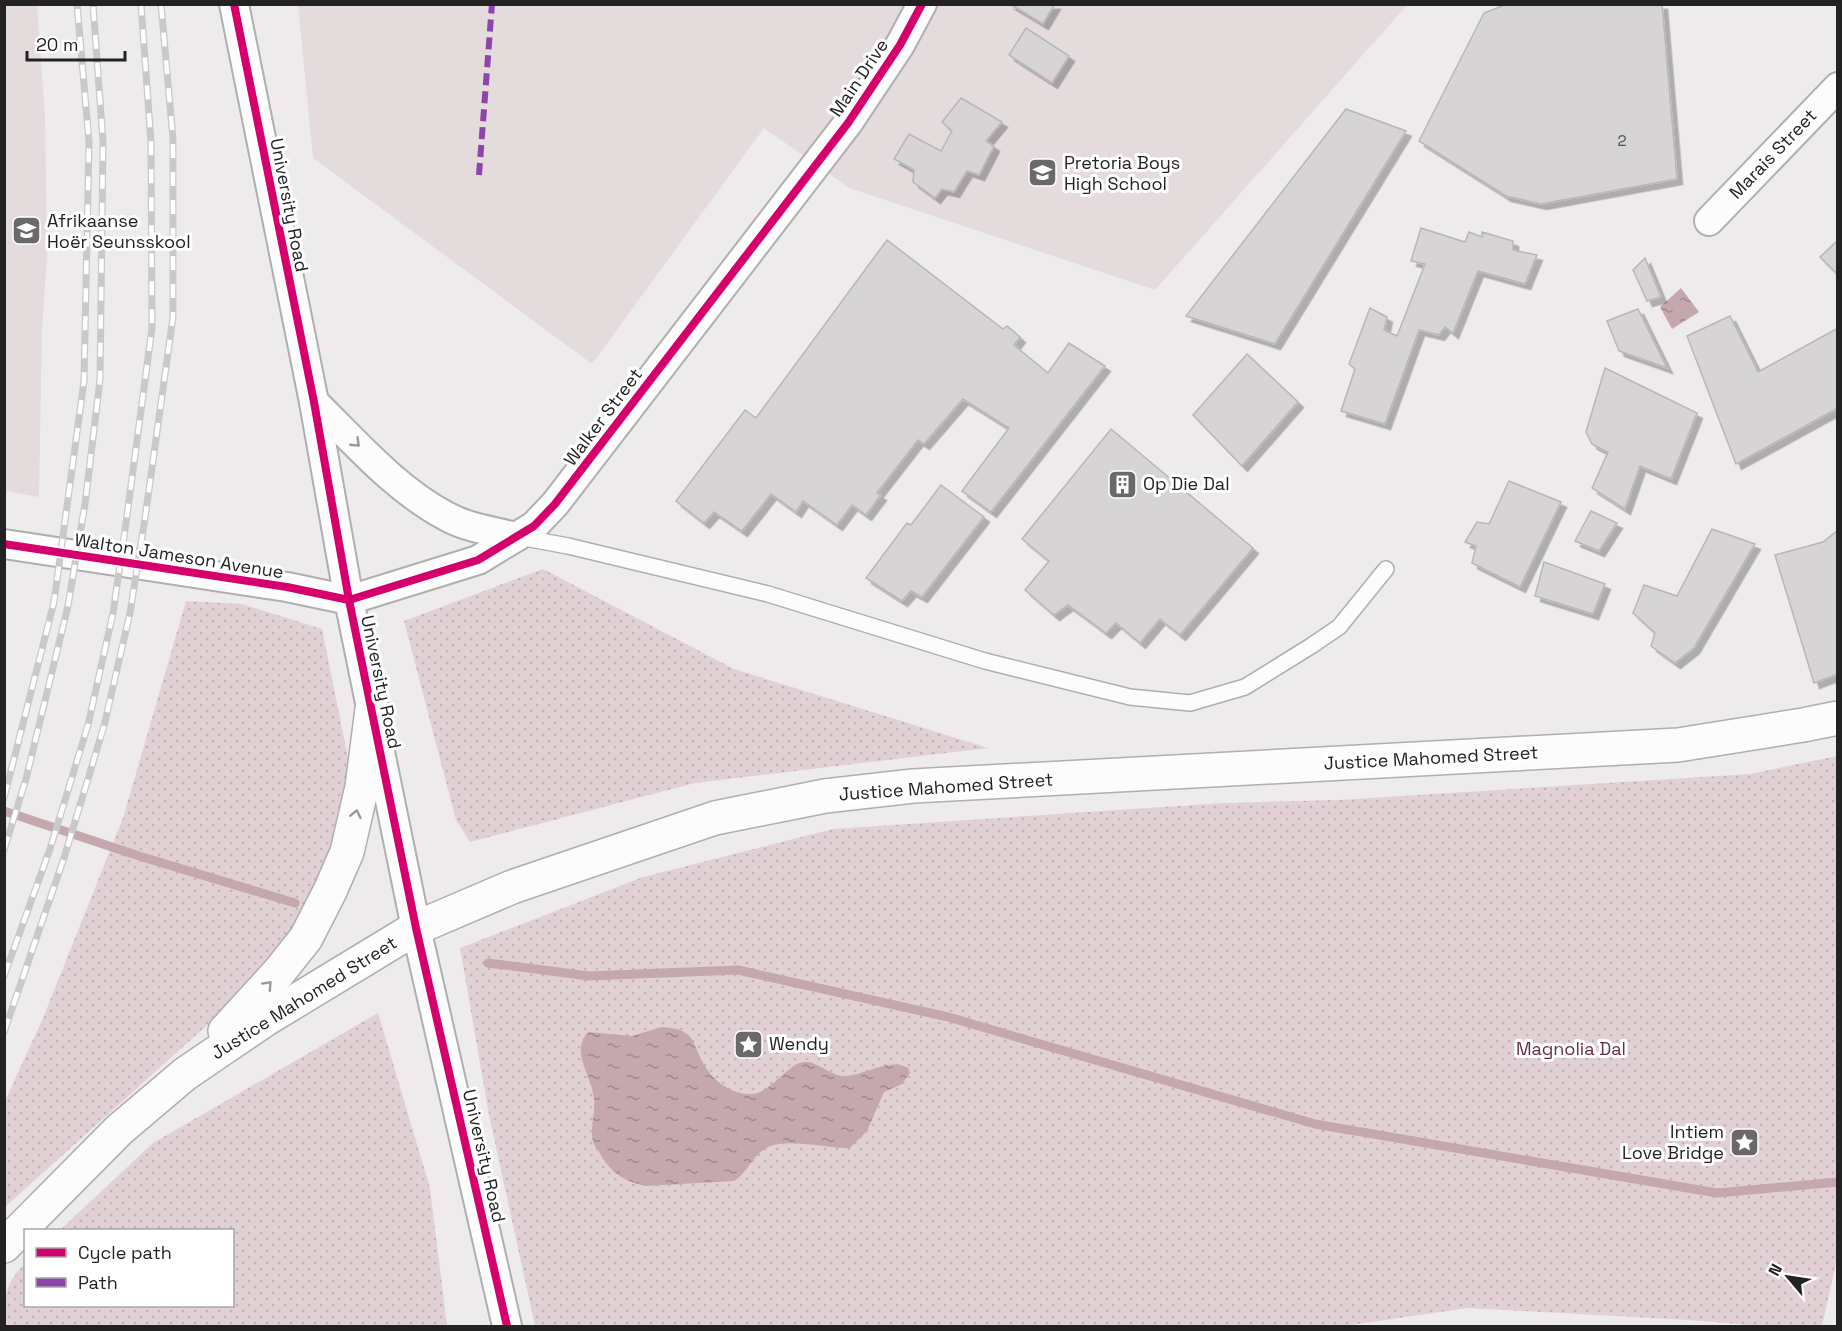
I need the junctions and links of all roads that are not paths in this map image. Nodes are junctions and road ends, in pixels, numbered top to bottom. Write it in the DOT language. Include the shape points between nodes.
graph roads {
  1 [pos="234,4"];
  2 [pos="922,4"];
  3 [pos="1838,87"];
  4 [pos="816,166"];
  5 [pos="1709,221"];
  6 [pos="314,402"];
  7 [pos="516,537"];
  8 [pos="4,544"];
  9 [pos="1386,569"];
  10 [pos="349,600"];
  11 [pos="372,709"];
  12 [pos="1838,718"];
  13 [pos="416,928"];
  14 [pos="185,1074"];
  15 [pos="4,1246"];
  16 [pos="507,1326"];
  1 -- 6 [label="street, University Road"];
  2 -- 4 [label="street, Main Drive" via="900,45"];
  3 -- 5 [label="street, Marais Street"];
  4 -- 7 [label="street, Walker Street" via="555,504 534,526"];
  6 -- 7 [label="street, one-way" via="382,468 438,511 469,526"];
  6 -- 10 [label="street, University Road"];
  7 -- 9 [label="lane" via="768,594 985,661 1130,697 1190,703 1245,687 1339,627"];
  7 -- 10 [label="street, Walker Street" via="478,560"];
  8 -- 10 [label="street, Walton Jameson Avenue"];
  10 -- 11 [label="street, University Road"];
  11 -- 13 [label="street, University Road"];
  14 -- 11 [label="main road, one-way" via="306,938 347,852 362,787"];
  12 -- 13 [label="main road, Justice Mahomed Street" via="1678,745 925,785 825,796 715,818 512,887"];
  13 -- 14 [label="main road, Justice Mahomed Street" via="266,1018"];
  13 -- 16 [label="street, University Road"];
  14 -- 15 [label="main road, Justice Mahomed Street" via="119,1130"];
}
